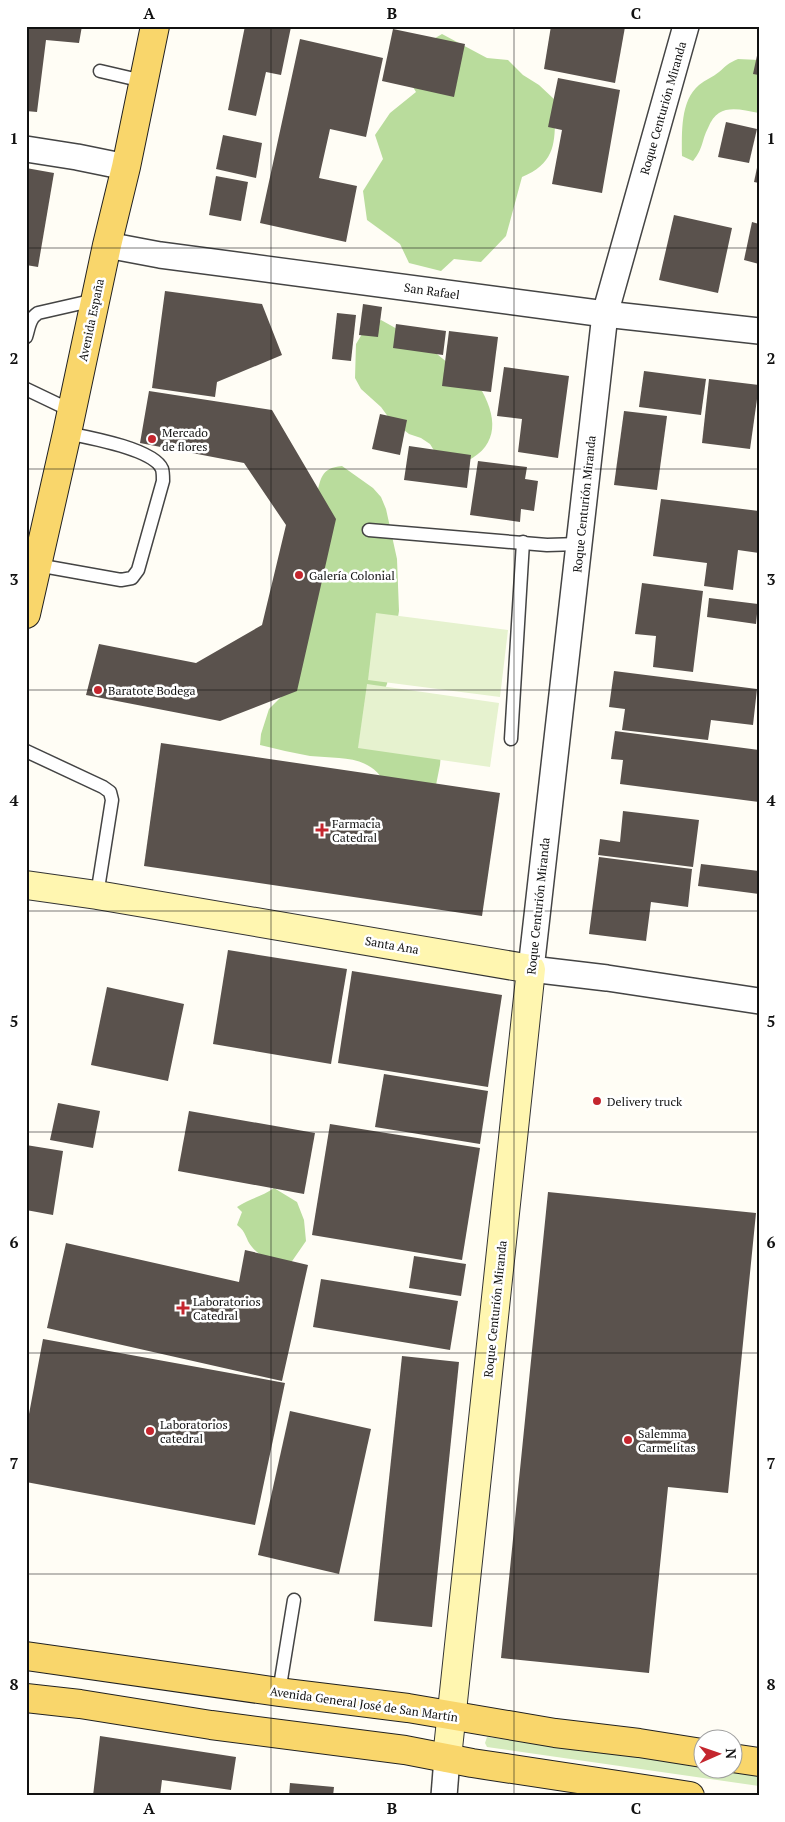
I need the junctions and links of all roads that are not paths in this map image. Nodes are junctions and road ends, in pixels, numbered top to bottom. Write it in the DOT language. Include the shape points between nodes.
graph roads {
  1 [pos="155,26"];
  2 [pos="686,26"];
  3 [pos="100,70"];
  4 [pos="143,82"];
  5 [pos="26,149"];
  6 [pos="126,167"];
  7 [pos="107,244"];
  8 [pos="95,300"];
  9 [pos="605,314"];
  10 [pos="759,331"];
  11 [pos="26,337"];
  12 [pos="26,389"];
  13 [pos="69,422"];
  14 [pos="369,530"];
  15 [pos="523,542"];
  16 [pos="579,544"];
  17 [pos="37,564"];
  18 [pos="26,614"];
  19 [pos="511,739"];
  20 [pos="26,751"];
  21 [pos="26,885"];
  22 [pos="97,895"];
  23 [pos="531,969"];
  24 [pos="759,1000"];
  25 [pos="294,1600"];
  26 [pos="30,1656"];
  27 [pos="279,1692"];
  28 [pos="26,1698"];
  29 [pos="452,1716"];
  30 [pos="692,1751"];
  31 [pos="447,1758"];
  32 [pos="742,1759"];
  33 [pos="759,1762"];
  34 [pos="444,1796"];
  35 [pos="690,1796"];
  1 -- 4 [label="main road, Avenida España"];
  2 -- 9 [label="street, Roque Centurión Miranda"];
  3 -- 4 [label="lane"];
  4 -- 6 [label="main road, Avenida España"];
  5 -- 6 [label="street"];
  6 -- 7 [label="main road, Avenida España"];
  7 -- 8 [label="main road, Avenida España"];
  7 -- 9 [label="street, San Rafael" via="160,255"];
  8 -- 11 [label="lane" via="38,314 30,322"];
  8 -- 13 [label="main road, Avenida España"];
  9 -- 10 [label="street, San Rafael"];
  9 -- 16 [label="street, Roque Centurión Miranda"];
  12 -- 13 [label="lane"];
  13 -- 17 [label="main road, Avenida España"];
  13 -- 17 [label="lane" via="153,458 162,468 163,481 138,570 132,578 121,580"];
  14 -- 15 [label="lane"];
  15 -- 16 [label="lane"];
  15 -- 19 [label="lane"];
  16 -- 23 [label="street, Roque Centurión Miranda"];
  17 -- 18 [label="main road, Avenida España"];
  20 -- 22 [label="lane" via="110,792 112,800"];
  21 -- 22 [label="street, Santa Ana"];
  22 -- 23 [label="street, Santa Ana"];
  23 -- 24 [label="street, Santa Ana"];
  23 -- 29 [label="street, Roque Centurión Miranda"];
  25 -- 27 [label="lane"];
  26 -- 27 [label="main road, Avenida General José de San Martín"];
  27 -- 29 [label="main road, Avenida General José de San Martín"];
  28 -- 31 [label="main road" via="396,1748"];
  29 -- 30 [label="main road, Avenida General José de San Martín"];
  29 -- 31 [label="street, Roque Centurión Miranda"];
  31 -- 34 [label="street, Roque Centurión Miranda"];
  31 -- 35 [label="main road"];
  32 -- 33 [label="main road"];
}
